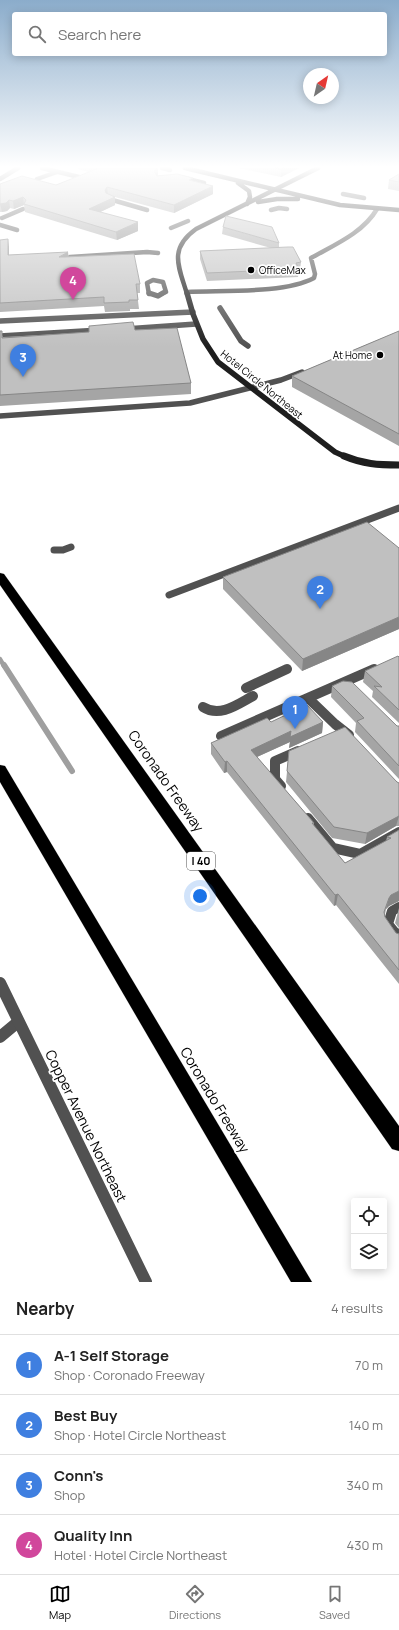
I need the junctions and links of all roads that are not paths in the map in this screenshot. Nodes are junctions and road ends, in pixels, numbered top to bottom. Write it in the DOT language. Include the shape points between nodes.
graph roads {
  1 [pos="10,228"];
  2 [pos="200,228"];
  3 [pos="360,228"];
  4 [pos="17,230"];
  5 [pos="145,253"];
  6 [pos="61,258"];
  7 [pos="187,292"];
  8 [pos="220,308"];
  9 [pos="193,312"];
  10 [pos="0,321"];
  11 [pos="196,324"];
  12 [pos="116,329"];
  13 [pos="108,330"];
  14 [pos="0,336"];
  15 [pos="248,346"];
  16 [pos="305,371"];
  17 [pos="251,388"];
  18 [pos="0,416"];
  19 [pos="399,465"];
  20 [pos="399,508"];
  21 [pos="71,547"];
  22 [pos="54,550"];
  23 [pos="1,577"];
  24 [pos="169,595"];
  25 [pos="378,667"];
  26 [pos="287,669"];
  27 [pos="246,688"];
  28 [pos="253,696"];
  29 [pos="308,698"];
  30 [pos="204,707"];
  31 [pos="344,730"];
  32 [pos="221,736"];
  33 [pos="330,736"];
  34 [pos="354,740"];
  35 [pos="309,745"];
  36 [pos="0,770"];
  37 [pos="289,796"];
  38 [pos="304,813"];
  39 [pos="399,832"];
  40 [pos="399,907"];
  41 [pos="399,938"];
  42 [pos="0,983"];
  43 [pos="18,1022"];
  44 [pos="0,1037"];
  45 [pos="399,1142"];
  46 [pos="146,1282"];
  47 [pos="302,1282"];
  1 -- 4 [label="street"];
  2 -- 7 [label="street, Hotel Circle Northeast" via="186,236 179,245 177,254"];
  3 -- 7 [label="street" via="311,258 315,274 308,283 283,287"];
  5 -- 6 [label="street"];
  7 -- 9 [label="street, Hotel Circle Northeast"];
  8 -- 15 [label="street" via="241,341"];
  9 -- 10 [label="street"];
  9 -- 11 [label="street, Hotel Circle Northeast"];
  11 -- 12 [label="street"];
  11 -- 17 [label="street, Hotel Circle Northeast" via="208,350 218,362"];
  13 -- 14 [label="street"];
  16 -- 17 [label="street"];
  17 -- 18 [label="street" via="190,403"];
  17 -- 19 [label="street, Hotel Circle Northeast" via="342,456 368,463"];
  20 -- 24 [label="street"];
  21 -- 22 [label="street"];
  23 -- 45 [label="highway, Coronado Freeway / I 40"];
  25 -- 29 [label="street" via="350,683"];
  26 -- 27 [label="street"];
  28 -- 30 [label="street" via="217,712"];
  29 -- 31 [label="street"];
  29 -- 32 [label="street"];
  31 -- 33 [label="street"];
  31 -- 34 [label="street"];
  35 -- 37 [label="street" via="275,761 275,779"];
  36 -- 47 [label="highway, Coronado Freeway"];
  38 -- 39 [label="street" via="333,848 360,854"];
  40 -- 41 [label="street" via="392,911 388,924"];
  42 -- 43 [label="street, Copper Avenue Northeast"];
  43 -- 44 [label="street"];
  43 -- 46 [label="street, Copper Avenue Northeast"];
}
